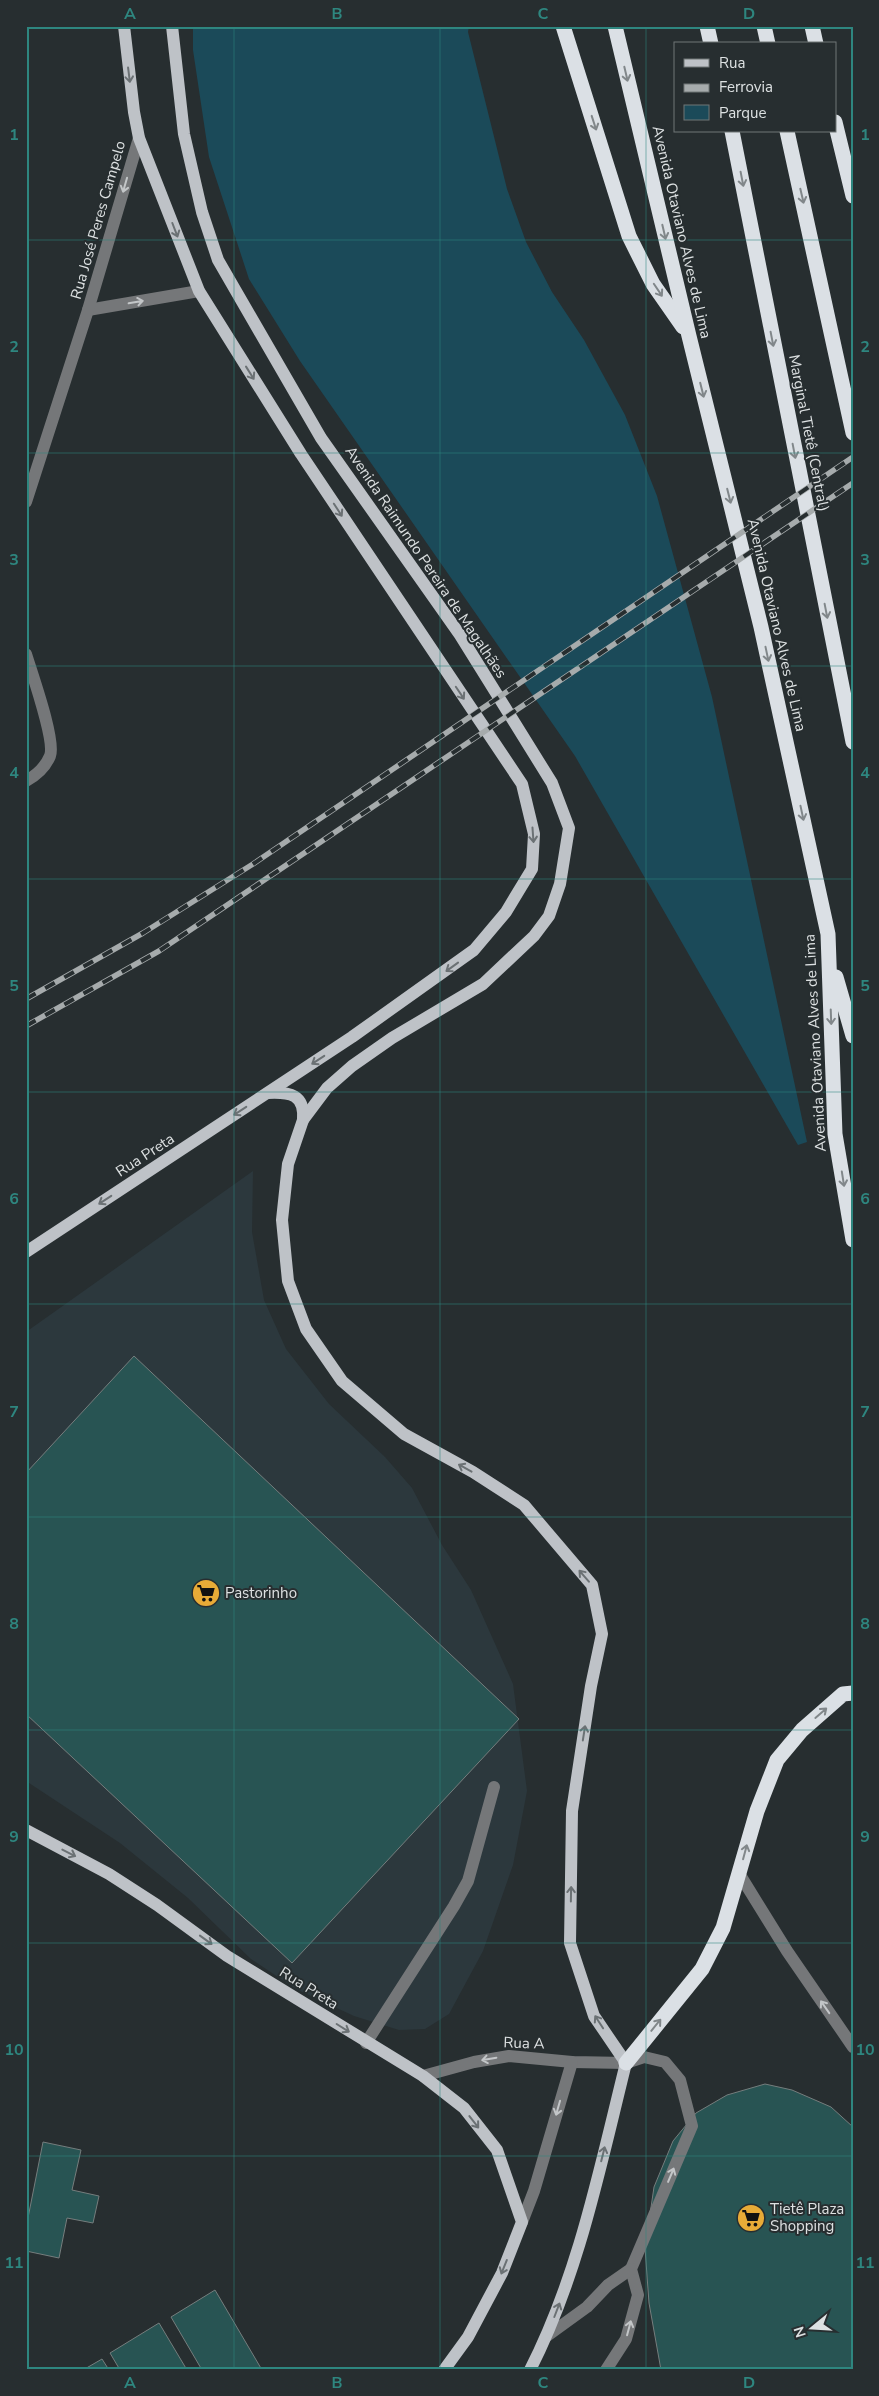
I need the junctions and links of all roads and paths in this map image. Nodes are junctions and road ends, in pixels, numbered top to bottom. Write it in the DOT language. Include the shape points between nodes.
graph roads {
  1 [pos="124,26"];
  2 [pos="172,26"];
  3 [pos="563,26"];
  4 [pos="615,26"];
  5 [pos="707,26"];
  6 [pos="764,26"];
  7 [pos="812,26"];
  8 [pos="711,42"];
  9 [pos="768,42"];
  10 [pos="816,42"];
  11 [pos="836,126"];
  12 [pos="732,132"];
  13 [pos="787,132"];
  14 [pos="139,138"];
  15 [pos="853,196"];
  16 [pos="199,290"];
  17 [pos="88,310"];
  18 [pos="688,336"];
  19 [pos="853,433"];
  20 [pos="26,502"];
  21 [pos="26,654"];
  22 [pos="853,742"];
  23 [pos="26,781"];
  24 [pos="828,934"];
  25 [pos="853,1036"];
  26 [pos="267,1094"];
  27 [pos="303,1120"];
  28 [pos="853,1240"];
  29 [pos="26,1252"];
  30 [pos="853,1693"];
  31 [pos="494,1787"];
  32 [pos="26,1830"];
  33 [pos="740,1874"];
  34 [pos="366,2043"];
  35 [pos="853,2047"];
  36 [pos="572,2062"];
  37 [pos="626,2063"];
  38 [pos="423,2076"];
  39 [pos="522,2222"];
  40 [pos="631,2269"];
  41 [pos="547,2336"];
  42 [pos="444,2370"];
  43 [pos="530,2370"];
  44 [pos="606,2370"];
  1 -- 14 [label="main road, one-way"];
  2 -- 27 [label="main road, Avenida Raimundo Pereira de Magalhães" via="184,134 202,212 218,260 321,438 471,651 552,783 569,828 560,884 550,916 534,936 483,984 392,1038 352,1066 327,1088"];
  3 -- 18 [label="highway, one-way" via="629,236 653,284"];
  4 -- 18 [label="highway, Avenida Otaviano Alves de Lima, one-way"];
  5 -- 8 [label="highway"];
  6 -- 9 [label="highway"];
  7 -- 10 [label="highway"];
  11 -- 15 [label="highway"];
  12 -- 22 [label="highway, Marginal Tietê (Central), one-way"];
  13 -- 19 [label="highway, one-way"];
  14 -- 16 [label="main road, one-way"];
  14 -- 17 [label="street, Rua José Peres Campelo, one-way"];
  17 -- 16 [label="street, Rua José Peres Campelo, one-way"];
  16 -- 26 [label="main road, Rua Preta, one-way" via="301,454 522,784 534,834 532,869 506,912 474,950"];
  17 -- 20 [label="street, Rua José Peres Campelo"];
  18 -- 24 [label="highway, Avenida Otaviano Alves de Lima, one-way" via="761,627"];
  21 -- 23 [label="street" via="51,740 51,755 40,773"];
  24 -- 25 [label="highway"];
  24 -- 28 [label="highway, Avenida Otaviano Alves de Lima, one-way" via="835,1134"];
  26 -- 27 [label="main road" via="291,1094 298,1099 304,1109"];
  26 -- 29 [label="main road, Rua Preta, one-way"];
  37 -- 27 [label="main road, Avenida Raimundo Pereira de Magalhães, one-way" via="594,2016 570,1943 572,1811 602,1634 592,1585 524,1504 404,1434 342,1381 306,1329 288,1281 282,1220 288,1164"];
  33 -- 30 [label="highway, one-way" via="756,1811 777,1760 802,1730 843,1694"];
  31 -- 34 [label="street" via="468,1881"];
  32 -- 34 [label="main road, Rua Preta, one-way" via="109,1874 157,1904 227,1956"];
  35 -- 33 [label="street, one-way" via="787,1952"];
  37 -- 33 [label="highway, one-way" via="702,1969 723,1928"];
  34 -- 38 [label="main road, Rua Preta"];
  36 -- 37 [label="street, Rua A"];
  36 -- 38 [label="street, Rua A, one-way" via="509,2056"];
  36 -- 39 [label="street, one-way" via="534,2192"];
  40 -- 37 [label="street, Rua A, one-way" via="692,2126 680,2080 665,2062 644,2057"];
  41 -- 37 [label="main road, one-way" via="570,2275"];
  38 -- 39 [label="main road, Rua Preta, one-way" via="464,2108 497,2150"];
  39 -- 42 [label="main road, one-way" via="502,2273 468,2337"];
  40 -- 41 [label="street"];
  44 -- 40 [label="street, one-way" via="626,2339 638,2295"];
  41 -- 43 [label="main road"];
}
